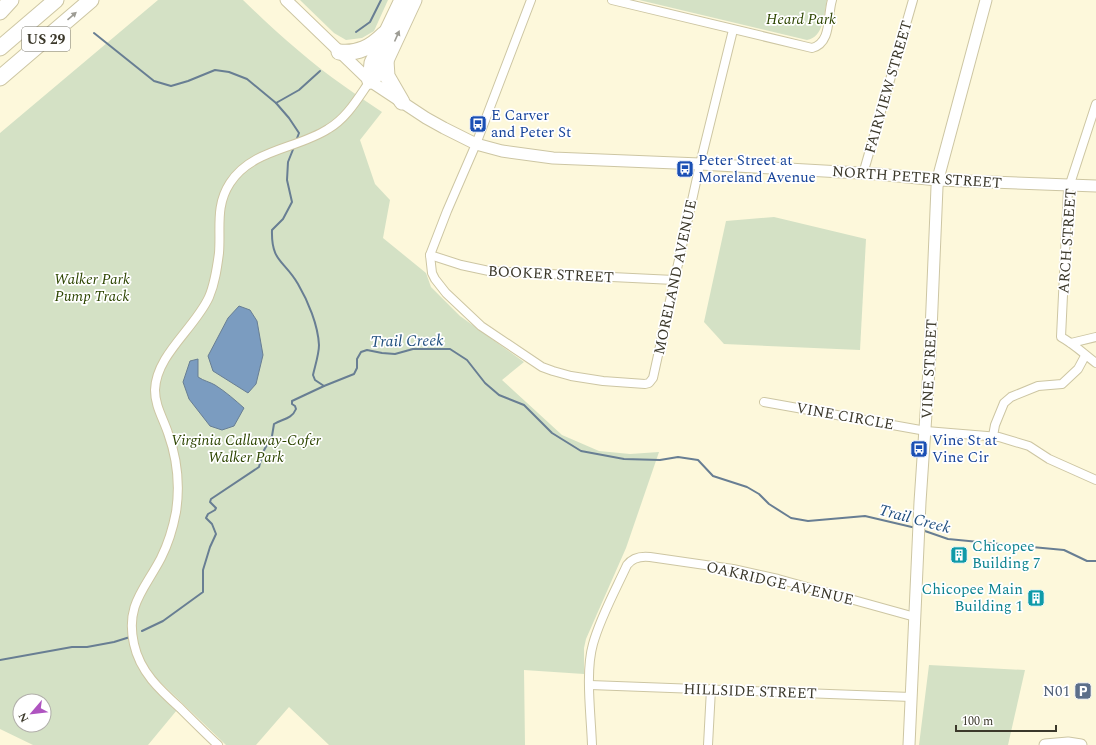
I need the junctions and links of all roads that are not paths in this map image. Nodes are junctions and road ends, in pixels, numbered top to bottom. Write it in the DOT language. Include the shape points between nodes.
graph roads {
  1 [pos="11,0"];
  2 [pos="56,0"];
  3 [pos="91,0"];
  4 [pos="286,0"];
  5 [pos="402,0"];
  6 [pos="414,0"];
  7 [pos="531,0"];
  8 [pos="612,0"];
  9 [pos="832,0"];
  10 [pos="913,0"];
  11 [pos="986,0"];
  12 [pos="0,12"];
  13 [pos="387,30"];
  14 [pos="733,30"];
  15 [pos="0,48"];
  16 [pos="339,52"];
  17 [pos="386,62"];
  18 [pos="0,78"];
  19 [pos="370,81"];
  20 [pos="402,102"];
  21 [pos="1096,104"];
  22 [pos="476,144"];
  23 [pos="700,164"];
  24 [pos="863,174"];
  25 [pos="938,180"];
  26 [pos="1070,185"];
  27 [pos="1096,186"];
  28 [pos="430,255"];
  29 [pos="674,280"];
  30 [pos="1096,337"];
  31 [pos="1071,343"];
  32 [pos="1085,356"];
  33 [pos="1096,363"];
  34 [pos="764,402"];
  35 [pos="926,431"];
  36 [pos="993,436"];
  37 [pos="1096,480"];
  38 [pos="915,617"];
  39 [pos="590,684"];
  40 [pos="711,690"];
  41 [pos="911,697"];
  42 [pos="218,745"];
  43 [pos="592,745"];
  44 [pos="708,745"];
  45 [pos="909,745"];
  46 [pos="1045,745"];
  47 [pos="1081,745"];
  1 -- 12 [label="highway"];
  2 -- 15 [label="highway, US 29"];
  18 -- 3 [label="highway, US 29, one-way"];
  4 -- 16 [label="street, NORTH PETER STREET"];
  5 -- 13 [label="highway"];
  17 -- 6 [label="highway, one-way"];
  7 -- 22 [label="street"];
  8 -- 14 [label="street"];
  9 -- 14 [label="street" via="826,36 817,47"];
  10 -- 24 [label="street, FAIRVIEW STREET"];
  11 -- 25 [label="street, VINE STREET"];
  13 -- 16 [label="highway" via="376,42 363,50"];
  13 -- 19 [label="highway" via="372,63"];
  14 -- 23 [label="street, MORELAND AVENUE"];
  16 -- 19 [label="street, NORTH PETER STREET"];
  17 -- 19 [label="highway"];
  17 -- 20 [label="highway" via="387,76"];
  19 -- 20 [label="street, NORTH PETER STREET"];
  19 -- 42 [label="street" via="345,116 333,126 255,160 230,184 219,212 219,252 214,283 199,314 164,362 156,381 158,410 175,459 177,500 170,536 160,560 140,592 133,611 132,631 136,652 145,671"];
  20 -- 22 [label="street, NORTH PETER STREET"];
  21 -- 26 [label="street, ARCH STREET"];
  22 -- 23 [label="street, NORTH PETER STREET" via="502,151 553,158"];
  22 -- 28 [label="street"];
  23 -- 24 [label="street, NORTH PETER STREET"];
  23 -- 29 [label="street, MORELAND AVENUE"];
  24 -- 25 [label="street, NORTH PETER STREET"];
  25 -- 26 [label="street, NORTH PETER STREET"];
  25 -- 35 [label="street, VINE STREET"];
  26 -- 27 [label="street, NORTH PETER STREET"];
  26 -- 31 [label="street, ARCH STREET" via="1061,337"];
  28 -- 29 [label="street, BOOKER STREET" via="489,271"];
  28 -- 29 [label="street, MORELAND AVENUE" via="435,279 481,326 531,360 553,371 603,381 650,383"];
  30 -- 31 [label="street"];
  31 -- 32 [label="street, ARCH STREET"];
  32 -- 33 [label="street, ARCH STREET"];
  32 -- 36 [label="street" via="1078,369 1062,384 1038,386 1004,403"];
  34 -- 35 [label="street, VINE CIRCLE"];
  35 -- 36 [label="street, VINE CIRCLE"];
  35 -- 38 [label="street, VINE STREET"];
  36 -- 37 [label="street, VINE CIRCLE" via="1028,446 1048,459"];
  38 -- 39 [label="street, OAKRIDGE AVENUE" via="778,579 733,569 642,556 633,559 627,565 598,629 591,654"];
  38 -- 41 [label="street, VINE STREET"];
  39 -- 40 [label="street, HILLSIDE STREET"];
  39 -- 43 [label="street"];
  40 -- 41 [label="street, HILLSIDE STREET"];
  40 -- 44 [label="street"];
  41 -- 45 [label="street, VINE STREET"];
  46 -- 47 [label="street"];
}
